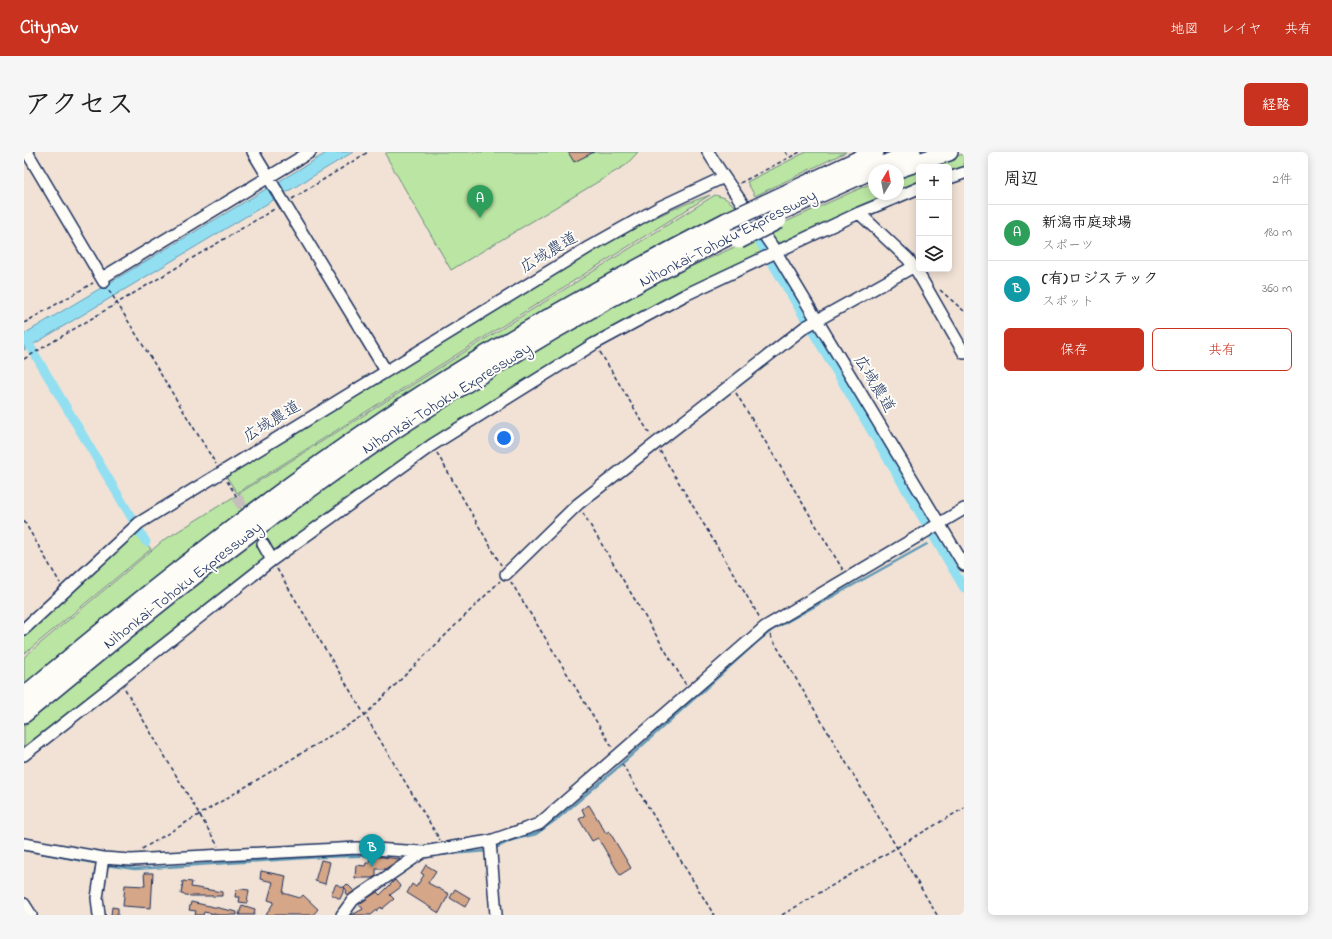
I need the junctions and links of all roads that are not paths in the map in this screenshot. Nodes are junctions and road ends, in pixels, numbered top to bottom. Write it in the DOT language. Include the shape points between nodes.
graph roads {
  1 [pos="27,152"];
  2 [pos="253,152"];
  3 [pos="310,152"];
  4 [pos="708,152"];
  5 [pos="860,152"];
  6 [pos="875,152"];
  7 [pos="912,152"];
  8 [pos="949,152"];
  9 [pos="904,167"];
  10 [pos="964,173"];
  11 [pos="724,177"];
  12 [pos="952,177"];
  13 [pos="269,179"];
  14 [pos="868,180"];
  15 [pos="916,189"];
  16 [pos="784,194"];
  17 [pos="773,212"];
  18 [pos="859,213"];
  19 [pos="734,231"];
  20 [pos="776,252"];
  21 [pos="913,266"];
  22 [pos="816,320"];
  23 [pos="964,353"];
  24 [pos="386,371"];
  25 [pos="964,509"];
  26 [pos="940,524"];
  27 [pos="263,544"];
  28 [pos="272,560"];
  29 [pos="964,565"];
  30 [pos="506,574"];
  31 [pos="24,629"];
  32 [pos="24,696"];
  33 [pos="24,714"];
  34 [pos="24,756"];
  35 [pos="490,841"];
  36 [pos="24,844"];
  37 [pos="423,852"];
  38 [pos="102,858"];
  39 [pos="24,904"];
  40 [pos="31,915"];
  41 [pos="99,915"];
  42 [pos="342,915"];
  43 [pos="496,915"];
  1 -- 13 [label="street" via="103,280"];
  2 -- 13 [label="street"];
  3 -- 13 [label="street"];
  4 -- 11 [label="street"];
  5 -- 16 [label="highway" via="837,162"];
  6 -- 16 [label="highway, Nihonkai-Tohoku Expressway"];
  7 -- 17 [label="highway, Nihonkai-Tohoku Expressway"];
  8 -- 9 [label="highway"];
  10 -- 12 [label="street"];
  11 -- 20 [label="street, 広域農道"];
  11 -- 24 [label="street, 広域農道" via="660,206"];
  13 -- 24 [label="street"];
  14 -- 17 [label="highway"];
  15 -- 18 [label="street"];
  16 -- 17 [label="highway, Nihonkai-Tohoku Expressway"];
  17 -- 19 [label="highway, Nihonkai-Tohoku Expressway"];
  18 -- 20 [label="street"];
  18 -- 21 [label="street"];
  19 -- 32 [label="highway, Nihonkai-Tohoku Expressway" via="636,268 549,317 385,419 212,543"];
  19 -- 33 [label="highway, Nihonkai-Tohoku Expressway" via="555,331 384,437 179,587"];
  20 -- 22 [label="street, 広域農道"];
  20 -- 28 [label="street" via="594,344 432,445"];
  21 -- 22 [label="street"];
  21 -- 23 [label="street"];
  22 -- 26 [label="street, 広域農道"];
  22 -- 30 [label="street" via="578,504"];
  24 -- 31 [label="street, 広域農道" via="139,523"];
  25 -- 26 [label="street"];
  26 -- 29 [label="street, 広域農道"];
  26 -- 35 [label="street" via="765,627 538,824"];
  27 -- 28 [label="street"];
  28 -- 34 [label="street"];
  35 -- 37 [label="street"];
  35 -- 43 [label="street"];
  36 -- 38 [label="street"];
  37 -- 38 [label="street" via="357,848 131,860"];
  37 -- 42 [label="street" via="354,900"];
  38 -- 41 [label="street" via="97,898"];
  39 -- 40 [label="street"];
}
